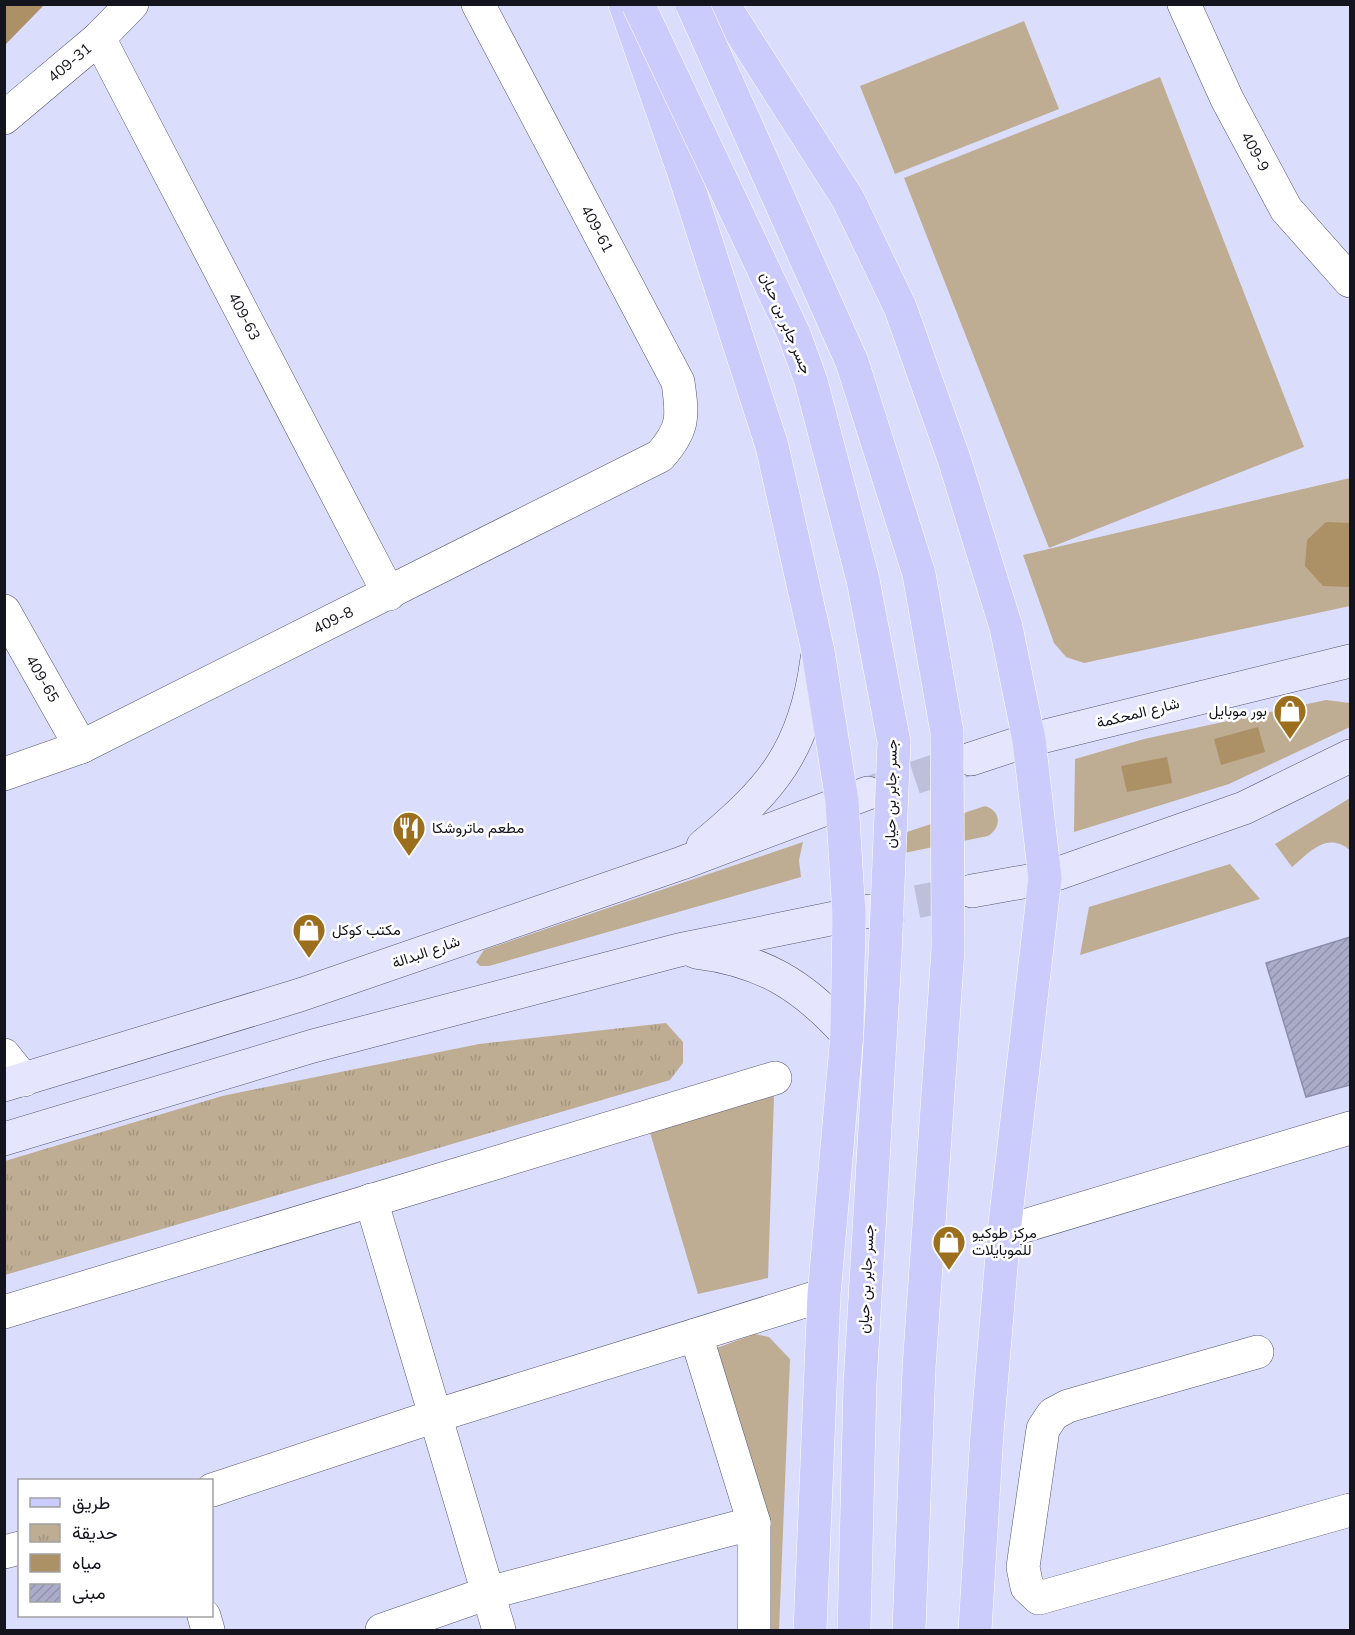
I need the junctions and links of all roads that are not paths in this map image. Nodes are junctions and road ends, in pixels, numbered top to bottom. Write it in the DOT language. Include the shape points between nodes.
graph roads {
  1 [pos="132,4"];
  2 [pos="478,4"];
  3 [pos="625,4"];
  4 [pos="638,4"];
  5 [pos="692,4"];
  6 [pos="723,4"];
  7 [pos="1184,4"];
  8 [pos="99,38"];
  9 [pos="4,118"];
  10 [pos="1350,280"];
  11 [pos="660,456"];
  12 [pos="389,594"];
  13 [pos="4,612"];
  14 [pos="818,651"];
  15 [pos="1341,667"];
  16 [pos="1029,740"];
  17 [pos="81,747"];
  18 [pos="1350,756"];
  19 [pos="971,759"];
  20 [pos="4,774"];
  21 [pos="855,797"];
  22 [pos="681,863"];
  23 [pos="1045,878"];
  24 [pos="972,891"];
  25 [pos="859,913"];
  26 [pos="680,950"];
  27 [pos="847,1034"];
  28 [pos="11,1073"];
  29 [pos="775,1078"];
  30 [pos="1350,1128"];
  31 [pos="4,1139"];
  32 [pos="371,1200"];
  33 [pos="1004,1232"];
  34 [pos="824,1295"];
  35 [pos="4,1312"];
  36 [pos="696,1335"];
  37 [pos="1257,1352"];
  38 [pos="435,1416"];
  39 [pos="213,1490"];
  40 [pos="1350,1510"];
  41 [pos="754,1523"];
  42 [pos="488,1593"];
  43 [pos="382,1630"];
  44 [pos="499,1630"];
  45 [pos="754,1630"];
  46 [pos="810,1630"];
  47 [pos="854,1630"];
  48 [pos="909,1630"];
  49 [pos="975,1630"];
  1 -- 8 [label="street, 409-31"];
  2 -- 11 [label="street, 409-61" via="678,382 682,415 676,437"];
  3 -- 14 [label="main road" via="772,446"];
  4 -- 47 [label="main road, جسر جابر بن حيان, bridge" via="794,334 811,381 863,580 894,742 860,1384"];
  5 -- 48 [label="main road, bridge" via="852,362 919,574 947,732 948,949 919,1368"];
  6 -- 16 [label="main road" via="848,199 900,307 1006,627"];
  7 -- 10 [label="street, 409-9" via="1227,99 1286,209"];
  8 -- 9 [label="street, 409-31"];
  8 -- 12 [label="street, 409-63"];
  11 -- 12 [label="street, 409-8"];
  12 -- 17 [label="street, 409-8"];
  13 -- 17 [label="street, 409-65"];
  14 -- 21 [label="main road"];
  14 -- 22 [label="main road" via="813,694 799,735 777,773 750,807"];
  15 -- 16 [label="main road, شارع المحكمة"];
  16 -- 19 [label="main road, شارع المحكمة"];
  16 -- 23 [label="main road"];
  17 -- 20 [label="street, 409-8"];
  18 -- 23 [label="main road" via="1244,808"];
  21 -- 22 [label="main road, شارع البدالة"];
  21 -- 25 [label="main road"];
  22 -- 28 [label="main road, شارع البدالة" via="300,995"];
  23 -- 24 [label="main road"];
  23 -- 33 [label="main road"];
  25 -- 26 [label="main road"];
  25 -- 27 [label="main road"];
  26 -- 27 [label="main road" via="756,965 790,982 821,1005"];
  26 -- 31 [label="main road" via="313,1046"];
  27 -- 34 [label="main road"];
  29 -- 32 [label="street"];
  30 -- 33 [label="street"];
  32 -- 35 [label="street"];
  32 -- 38 [label="street"];
  33 -- 49 [label="main road"];
  34 -- 36 [label="street"];
  34 -- 46 [label="main road"];
  36 -- 38 [label="street"];
  36 -- 41 [label="street"];
  37 -- 40 [label="street" via="1068,1406 1053,1414 1043,1429 1023,1566 1027,1587 1039,1598"];
  38 -- 39 [label="street"];
  38 -- 42 [label="street"];
  41 -- 42 [label="street"];
  41 -- 45 [label="street"];
  42 -- 43 [label="street"];
  42 -- 44 [label="street"];
}
